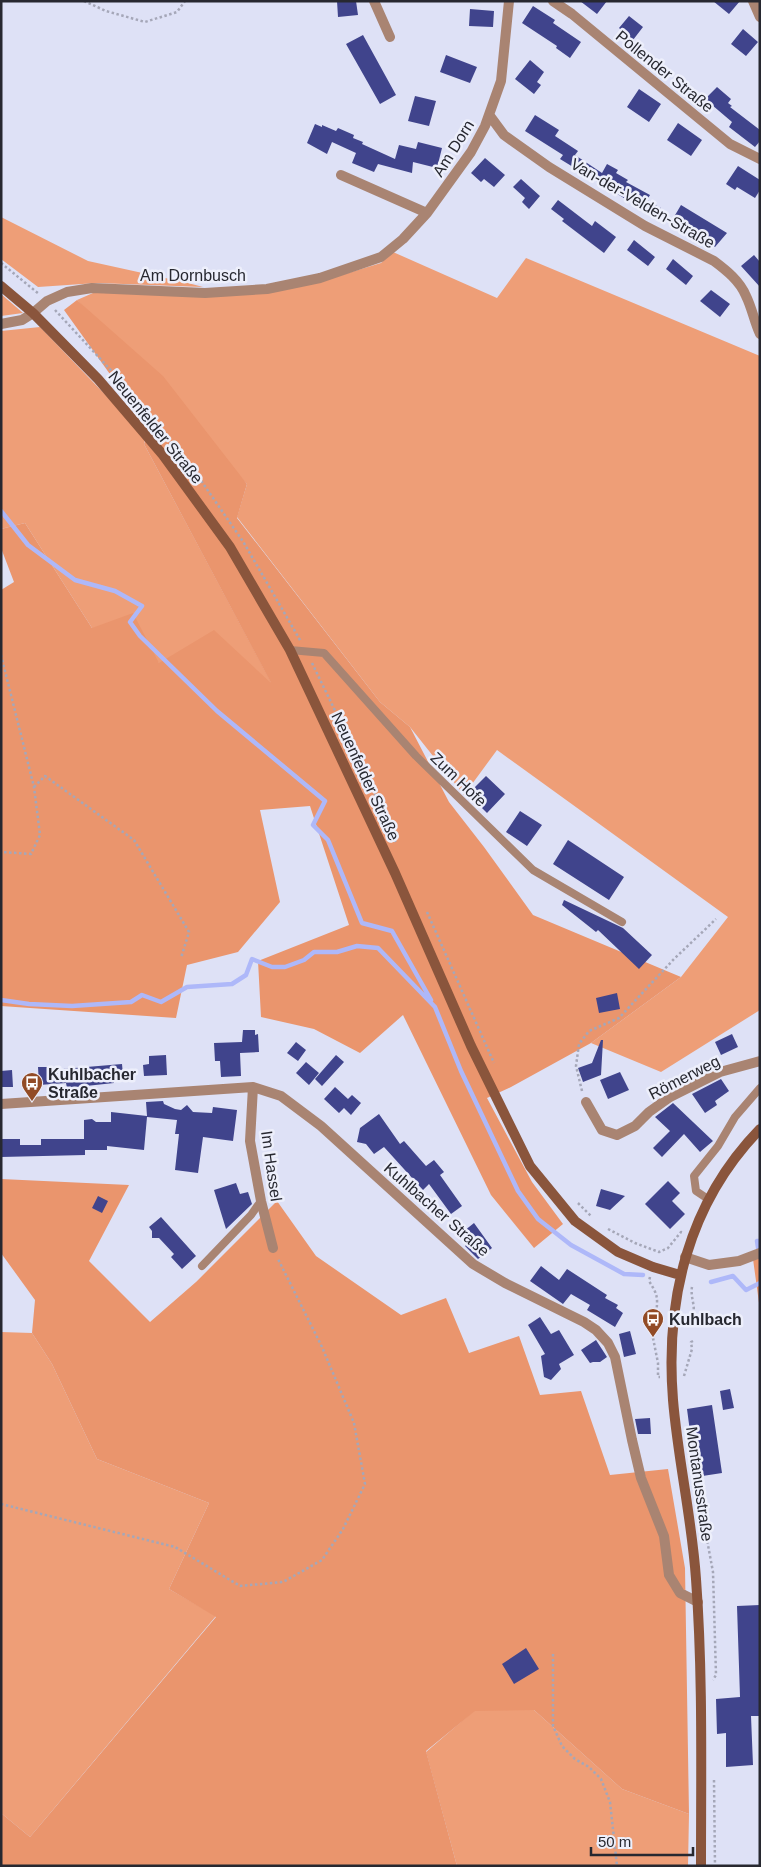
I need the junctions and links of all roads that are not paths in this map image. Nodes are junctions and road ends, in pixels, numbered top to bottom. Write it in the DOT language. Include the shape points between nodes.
graph roads {
  1 [pos="374,1"];
  2 [pos="509,1"];
  3 [pos="553,1"];
  4 [pos="753,1"];
  5 [pos="760,17"];
  6 [pos="390,37"];
  7 [pos="490,116"];
  8 [pos="760,159"];
  9 [pos="341,175"];
  10 [pos="427,213"];
  11 [pos="1,286"];
  12 [pos="34,313"];
  13 [pos="1,324"];
  14 [pos="760,334"];
  15 [pos="290,650"];
  16 [pos="622,922"];
  17 [pos="760,1061"];
  18 [pos="253,1088"];
  19 [pos="760,1088"];
  20 [pos="586,1102"];
  21 [pos="1,1104"];
  22 [pos="760,1129"];
  23 [pos="708,1199"];
  24 [pos="261,1200"];
  25 [pos="273,1248"];
  26 [pos="760,1254"];
  27 [pos="685,1257"];
  28 [pos="202,1266"];
  29 [pos="680,1275"];
  30 [pos="698,1602"];
  31 [pos="701,1866"];
  1 -- 6 [label="street"];
  2 -- 7 [label="street, Am Dorn" via="501,81"];
  3 -- 8 [label="street, Pollender Straße" via="730,144"];
  4 -- 5 [label="street"];
  7 -- 10 [label="street, Am Dorn" via="471,152"];
  7 -- 14 [label="street, Van-der-Velden-Straße" via="504,134 550,167 610,206 729,272 746,295"];
  9 -- 10 [label="street"];
  10 -- 12 [label="street, Am Dornbusch" via="381,257 320,278 267,289 205,294 92,288 67,292 47,301"];
  11 -- 12 [label="main road, Neuenfelder Straße"];
  12 -- 13 [label="street" via="22,320"];
  12 -- 15 [label="main road, Neuenfelder Straße" via="98,378 163,455 230,547"];
  15 -- 16 [label="lane, Zum Hofe" via="324,652 416,756 533,870"];
  15 -- 29 [label="main road, Neuenfelder Straße" via="395,873 471,1046 530,1166 575,1221 618,1252"];
  17 -- 20 [label="street, Römerweg" via="720,1072 670,1097 635,1126 617,1135 602,1130"];
  18 -- 21 [label="street, Kuhlbacher Straße"];
  18 -- 24 [label="street, Im Hassel" via="250,1141"];
  18 -- 30 [label="street, Kuhlbacher Straße" via="281,1096 320,1126 473,1264 584,1322 608,1343 615,1357 641,1478 664,1536 669,1575 680,1593"];
  19 -- 23 [label="lane" via="735,1116 718,1146 694,1176 696,1191"];
  22 -- 23 [label="main road, Montanusstraße" via="740,1149"];
  23 -- 27 [label="main road, Montanusstraße"];
  24 -- 25 [label="street, Im Hassel"];
  24 -- 28 [label="lane" via="251,1215"];
  26 -- 27 [label="street" via="710,1265"];
  27 -- 29 [label="main road, Montanusstraße"];
  29 -- 30 [label="main road, Montanusstraße" via="672,1331 673,1402"];
  30 -- 31 [label="main road, Montanusstraße" via="702,1686"];
}
